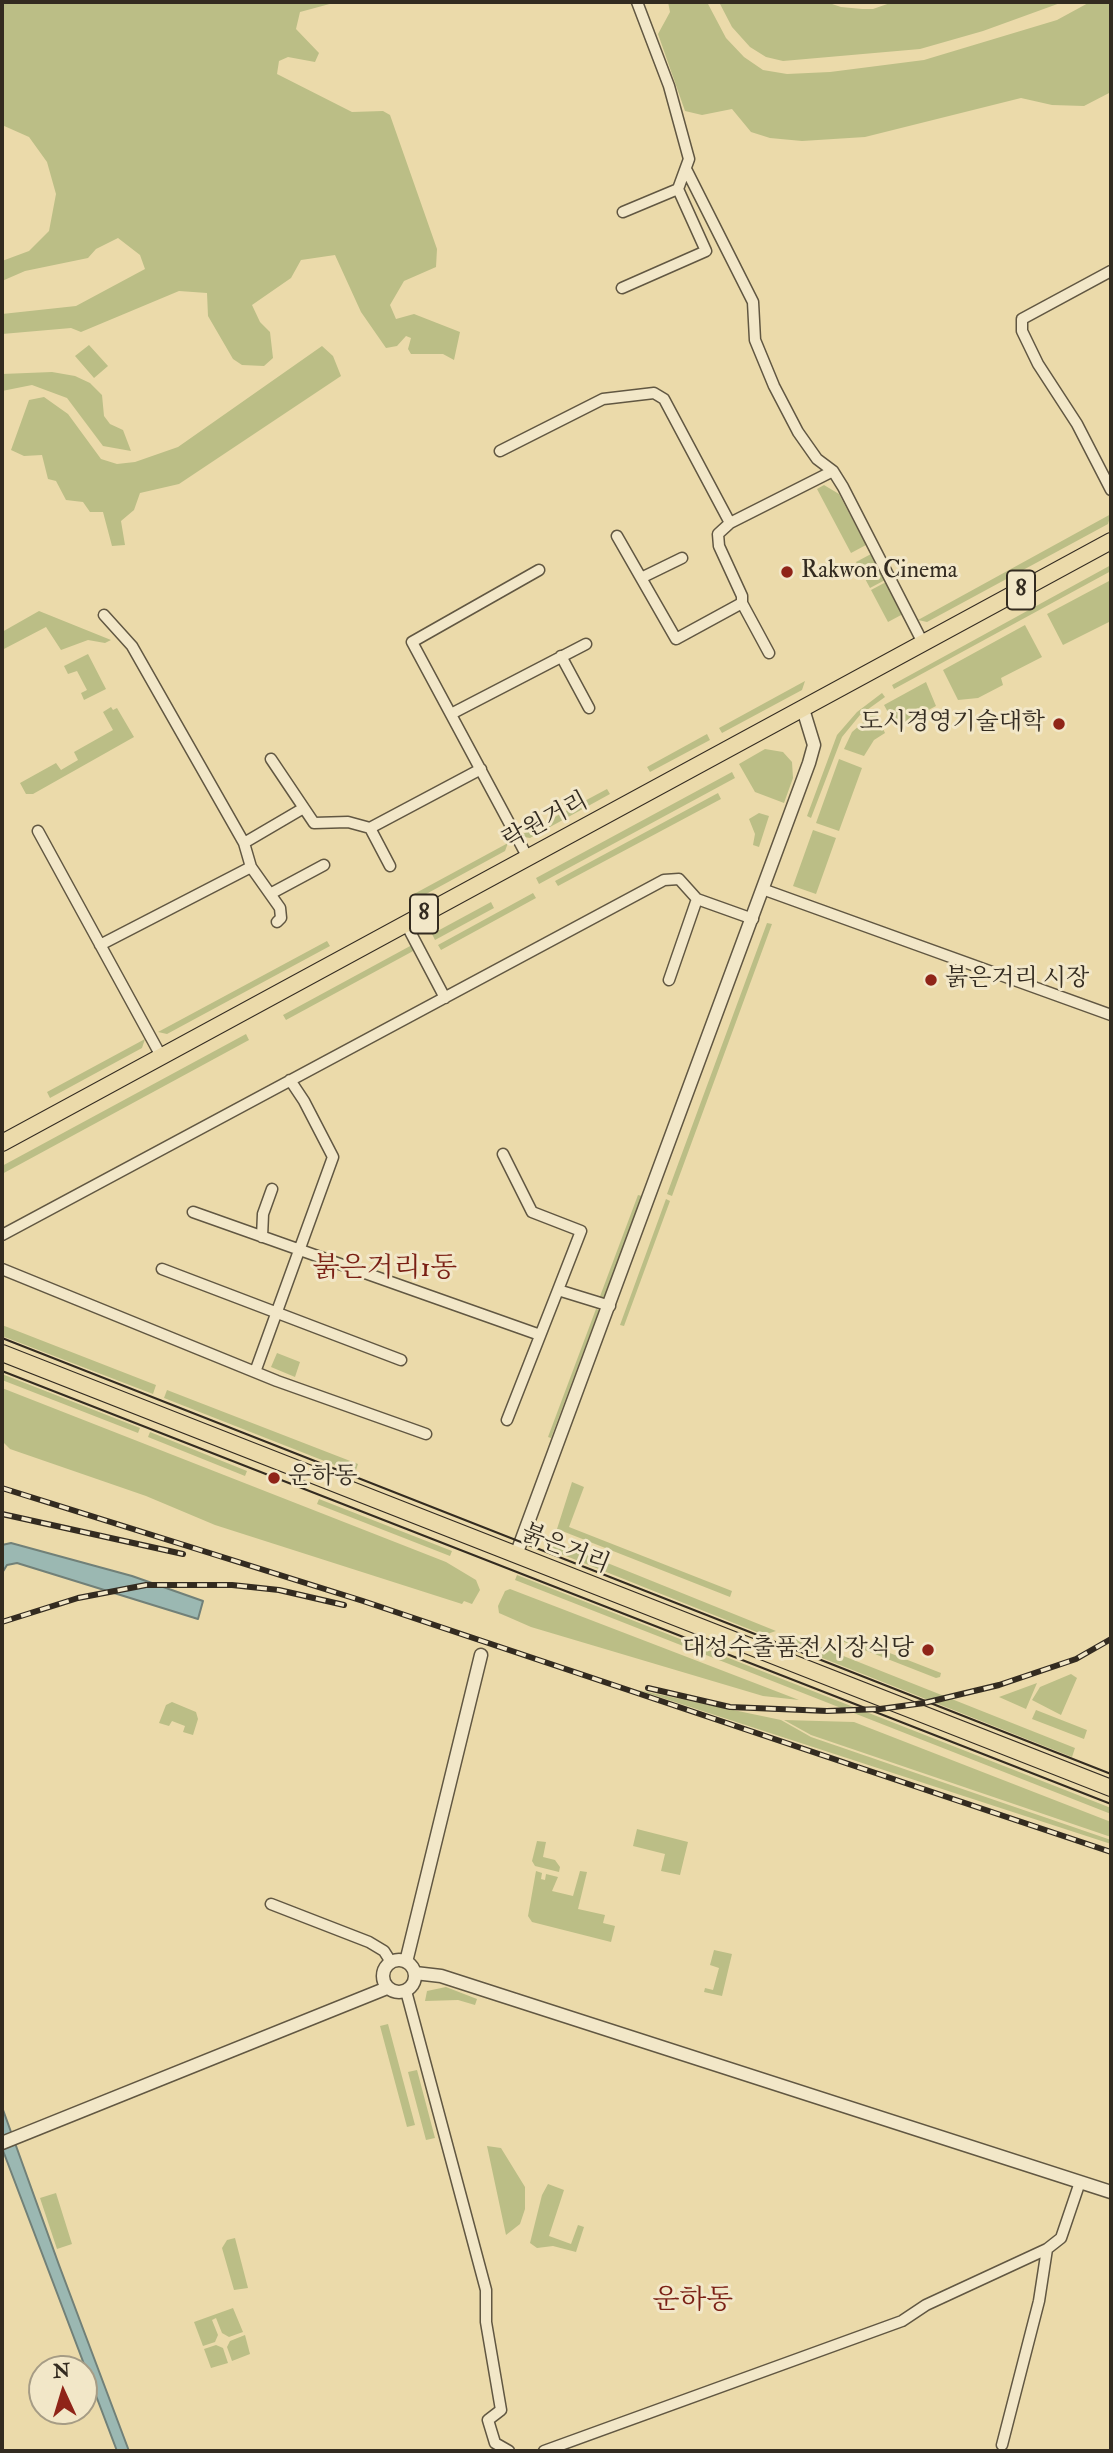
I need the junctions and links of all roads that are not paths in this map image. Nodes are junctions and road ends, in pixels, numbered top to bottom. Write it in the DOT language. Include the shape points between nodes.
graph roads {
  1 [pos="637,2"];
  2 [pos="687,171"];
  3 [pos="678,189"];
  4 [pos="622,212"];
  5 [pos="1111,271"];
  6 [pos="622,288"];
  7 [pos="500,451"];
  8 [pos="833,471"];
  9 [pos="1111,490"];
  10 [pos="730,523"];
  11 [pos="617,536"];
  12 [pos="1111,541"];
  13 [pos="682,558"];
  14 [pos="538,570"];
  15 [pos="641,578"];
  16 [pos="742,603"];
  17 [pos="104,615"];
  18 [pos="923,643"];
  19 [pos="586,644"];
  20 [pos="769,653"];
  21 [pos="561,656"];
  22 [pos="589,708"];
  23 [pos="803,709"];
  24 [pos="451,714"];
  25 [pos="271,759"];
  26 [pos="481,769"];
  27 [pos="302,809"];
  28 [pos="370,828"];
  29 [pos="38,831"];
  30 [pos="244,843"];
  31 [pos="528,858"];
  32 [pos="324,865"];
  33 [pos="390,866"];
  34 [pos="251,867"];
  35 [pos="765,890"];
  36 [pos="270,894"];
  37 [pos="697,899"];
  38 [pos="753,919"];
  39 [pos="277,922"];
  40 [pos="406,924"];
  41 [pos="100,945"];
  42 [pos="669,980"];
  43 [pos="445,998"];
  44 [pos="1111,1016"];
  45 [pos="161,1056"];
  46 [pos="290,1080"];
  47 [pos="2,1143"];
  48 [pos="503,1154"];
  49 [pos="272,1189"];
  50 [pos="193,1212"];
  51 [pos="2,1235"];
  52 [pos="261,1237"];
  53 [pos="299,1251"];
  54 [pos="2,1269"];
  55 [pos="163,1269"];
  56 [pos="558,1290"];
  57 [pos="610,1306"];
  58 [pos="277,1312"];
  59 [pos="540,1335"];
  60 [pos="2,1353"];
  61 [pos="401,1360"];
  62 [pos="255,1371"];
  63 [pos="507,1420"];
  64 [pos="426,1434"];
  65 [pos="516,1555"];
  66 [pos="481,1655"];
  67 [pos="1111,1788"];
  68 [pos="271,1904"];
  69 [pos="391,1962"];
  70 [pos="406,1962"];
  71 [pos="415,1973"];
  72 [pos="387,1988"];
  73 [pos="406,1991"];
  74 [pos="2,2143"];
  75 [pos="1080,2182"];
  76 [pos="1111,2192"];
  77 [pos="1047,2249"];
  78 [pos="1002,2445"];
  79 [pos="509,2451"];
  80 [pos="544,2451"];
  1 -- 2 [label="street" via="684,134 690,159"];
  2 -- 3 [label="street"];
  2 -- 8 [label="street" via="754,302 755,341 762,361 799,432 817,459"];
  3 -- 4 [label="street"];
  3 -- 6 [label="street" via="706,251"];
  5 -- 9 [label="street" via="1021,319 1038,364 1077,424"];
  7 -- 10 [label="street" via="603,399 654,393 664,399"];
  8 -- 10 [label="street"];
  8 -- 18 [label="street"];
  10 -- 16 [label="street" via="718,534 719,546"];
  11 -- 15 [label="street"];
  12 -- 18 [label="main road, 락원거리 / 8"];
  13 -- 15 [label="street"];
  14 -- 24 [label="street" via="412,642"];
  15 -- 16 [label="street" via="676,639"];
  16 -- 20 [label="street"];
  17 -- 30 [label="street" via="132,646"];
  18 -- 23 [label="main road, 락원거리 / 8"];
  19 -- 21 [label="street"];
  21 -- 22 [label="street"];
  21 -- 24 [label="street"];
  23 -- 31 [label="main road, 락원거리 / 8"];
  23 -- 35 [label="street" via="814,745"];
  24 -- 26 [label="street"];
  25 -- 27 [label="street"];
  26 -- 28 [label="street"];
  26 -- 31 [label="street"];
  27 -- 28 [label="street" via="314,823 348,822"];
  27 -- 30 [label="street"];
  28 -- 33 [label="street"];
  29 -- 41 [label="street"];
  30 -- 34 [label="street"];
  31 -- 40 [label="main road, 락원거리 / 8"];
  32 -- 36 [label="street"];
  34 -- 36 [label="street"];
  34 -- 41 [label="street"];
  35 -- 38 [label="street"];
  35 -- 44 [label="street"];
  36 -- 39 [label="street" via="280,908"];
  37 -- 38 [label="street"];
  37 -- 42 [label="street"];
  37 -- 43 [label="street" via="679,879 664,880"];
  38 -- 57 [label="street"];
  40 -- 43 [label="street"];
  40 -- 45 [label="main road, 락원거리 / 8"];
  41 -- 45 [label="street"];
  43 -- 46 [label="street"];
  45 -- 47 [label="main road, 락원거리 / 8"];
  46 -- 51 [label="street"];
  46 -- 53 [label="street" via="333,1157"];
  48 -- 56 [label="street" via="532,1212 580,1231"];
  49 -- 52 [label="street"];
  50 -- 52 [label="street"];
  52 -- 53 [label="street"];
  53 -- 58 [label="street"];
  53 -- 59 [label="street"];
  54 -- 62 [label="street"];
  55 -- 58 [label="street"];
  56 -- 57 [label="street"];
  56 -- 59 [label="street"];
  57 -- 65 [label="street"];
  58 -- 61 [label="street"];
  58 -- 62 [label="street"];
  59 -- 63 [label="street"];
  60 -- 65 [label="main road, 붉은거리"];
  62 -- 64 [label="street"];
  65 -- 67 [label="main road, 붉은거리"];
  66 -- 70 [label="street"];
  68 -- 69 [label="street" via="369,1942"];
  69 -- 70 [label="street"];
  69 -- 72 [label="street" via="383,1974"];
  70 -- 71 [label="street"];
  71 -- 73 [label="street"];
  71 -- 75 [label="street" via="433,1973"];
  72 -- 73 [label="street"];
  72 -- 74 [label="street"];
  73 -- 79 [label="street" via="486,2290 486,2322 501,2410 488,2420 495,2443"];
  75 -- 76 [label="street"];
  75 -- 77 [label="street" via="1061,2238"];
  77 -- 78 [label="street" via="1033,2326"];
  77 -- 80 [label="street" via="926,2305 902,2321"];
}
